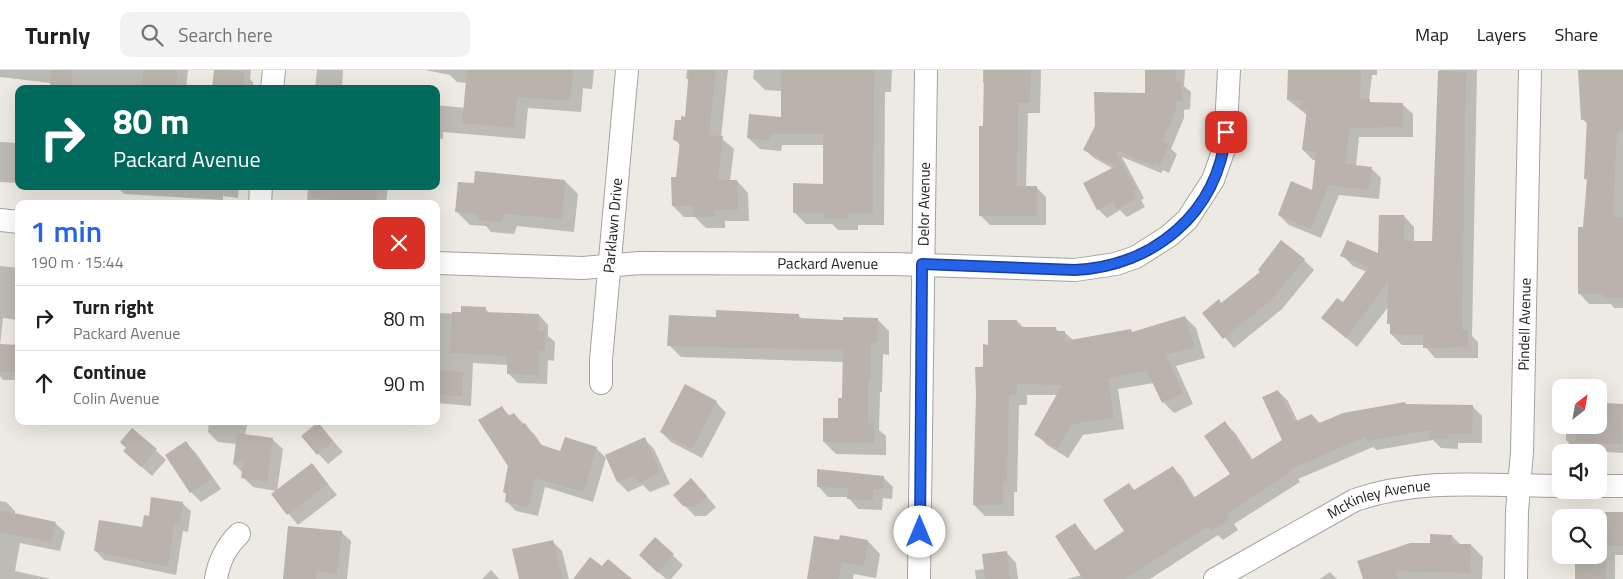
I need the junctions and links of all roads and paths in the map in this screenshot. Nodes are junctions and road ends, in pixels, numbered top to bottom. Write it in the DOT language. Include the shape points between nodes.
graph roads {
  1 [pos="274,70"];
  2 [pos="627,70"];
  3 [pos="926,70"];
  4 [pos="1229,70"];
  5 [pos="1530,70"];
  6 [pos="272,85"];
  7 [pos="0,220"];
  8 [pos="15,222"];
  9 [pos="440,263"];
  10 [pos="922,264"];
  11 [pos="610,266"];
  12 [pos="601,383"];
  13 [pos="1518,484"];
  14 [pos="1552,486"];
  15 [pos="1607,486"];
  16 [pos="1623,486"];
  17 [pos="239,534"];
  18 [pos="216,579"];
  19 [pos="919,579"];
  20 [pos="1215,579"];
  21 [pos="1516,579"];
  1 -- 6 [label="street"];
  2 -- 11 [label="street, Parklawn Drive"];
  3 -- 10 [label="street, Delor Avenue"];
  4 -- 10 [label="street, Packard Avenue" via="1225,146 1213,180 1199,205 1169,236 1136,257 1116,264 1075,270"];
  5 -- 13 [label="street, Pindell Avenue" via="1522,452"];
  7 -- 8 [label="street"];
  9 -- 11 [label="street, Packard Avenue"];
  10 -- 11 [label="street, Packard Avenue" via="639,263"];
  10 -- 19 [label="street, Delor Avenue"];
  11 -- 12 [label="street, Parklawn Drive"];
  13 -- 14 [label="street, McKinley Avenue"];
  13 -- 20 [label="street, McKinley Avenue" via="1376,493 1355,500"];
  13 -- 21 [label="street, Pindell Avenue"];
  15 -- 16 [label="street"];
  17 -- 18 [label="street" via="227,546"];
}
